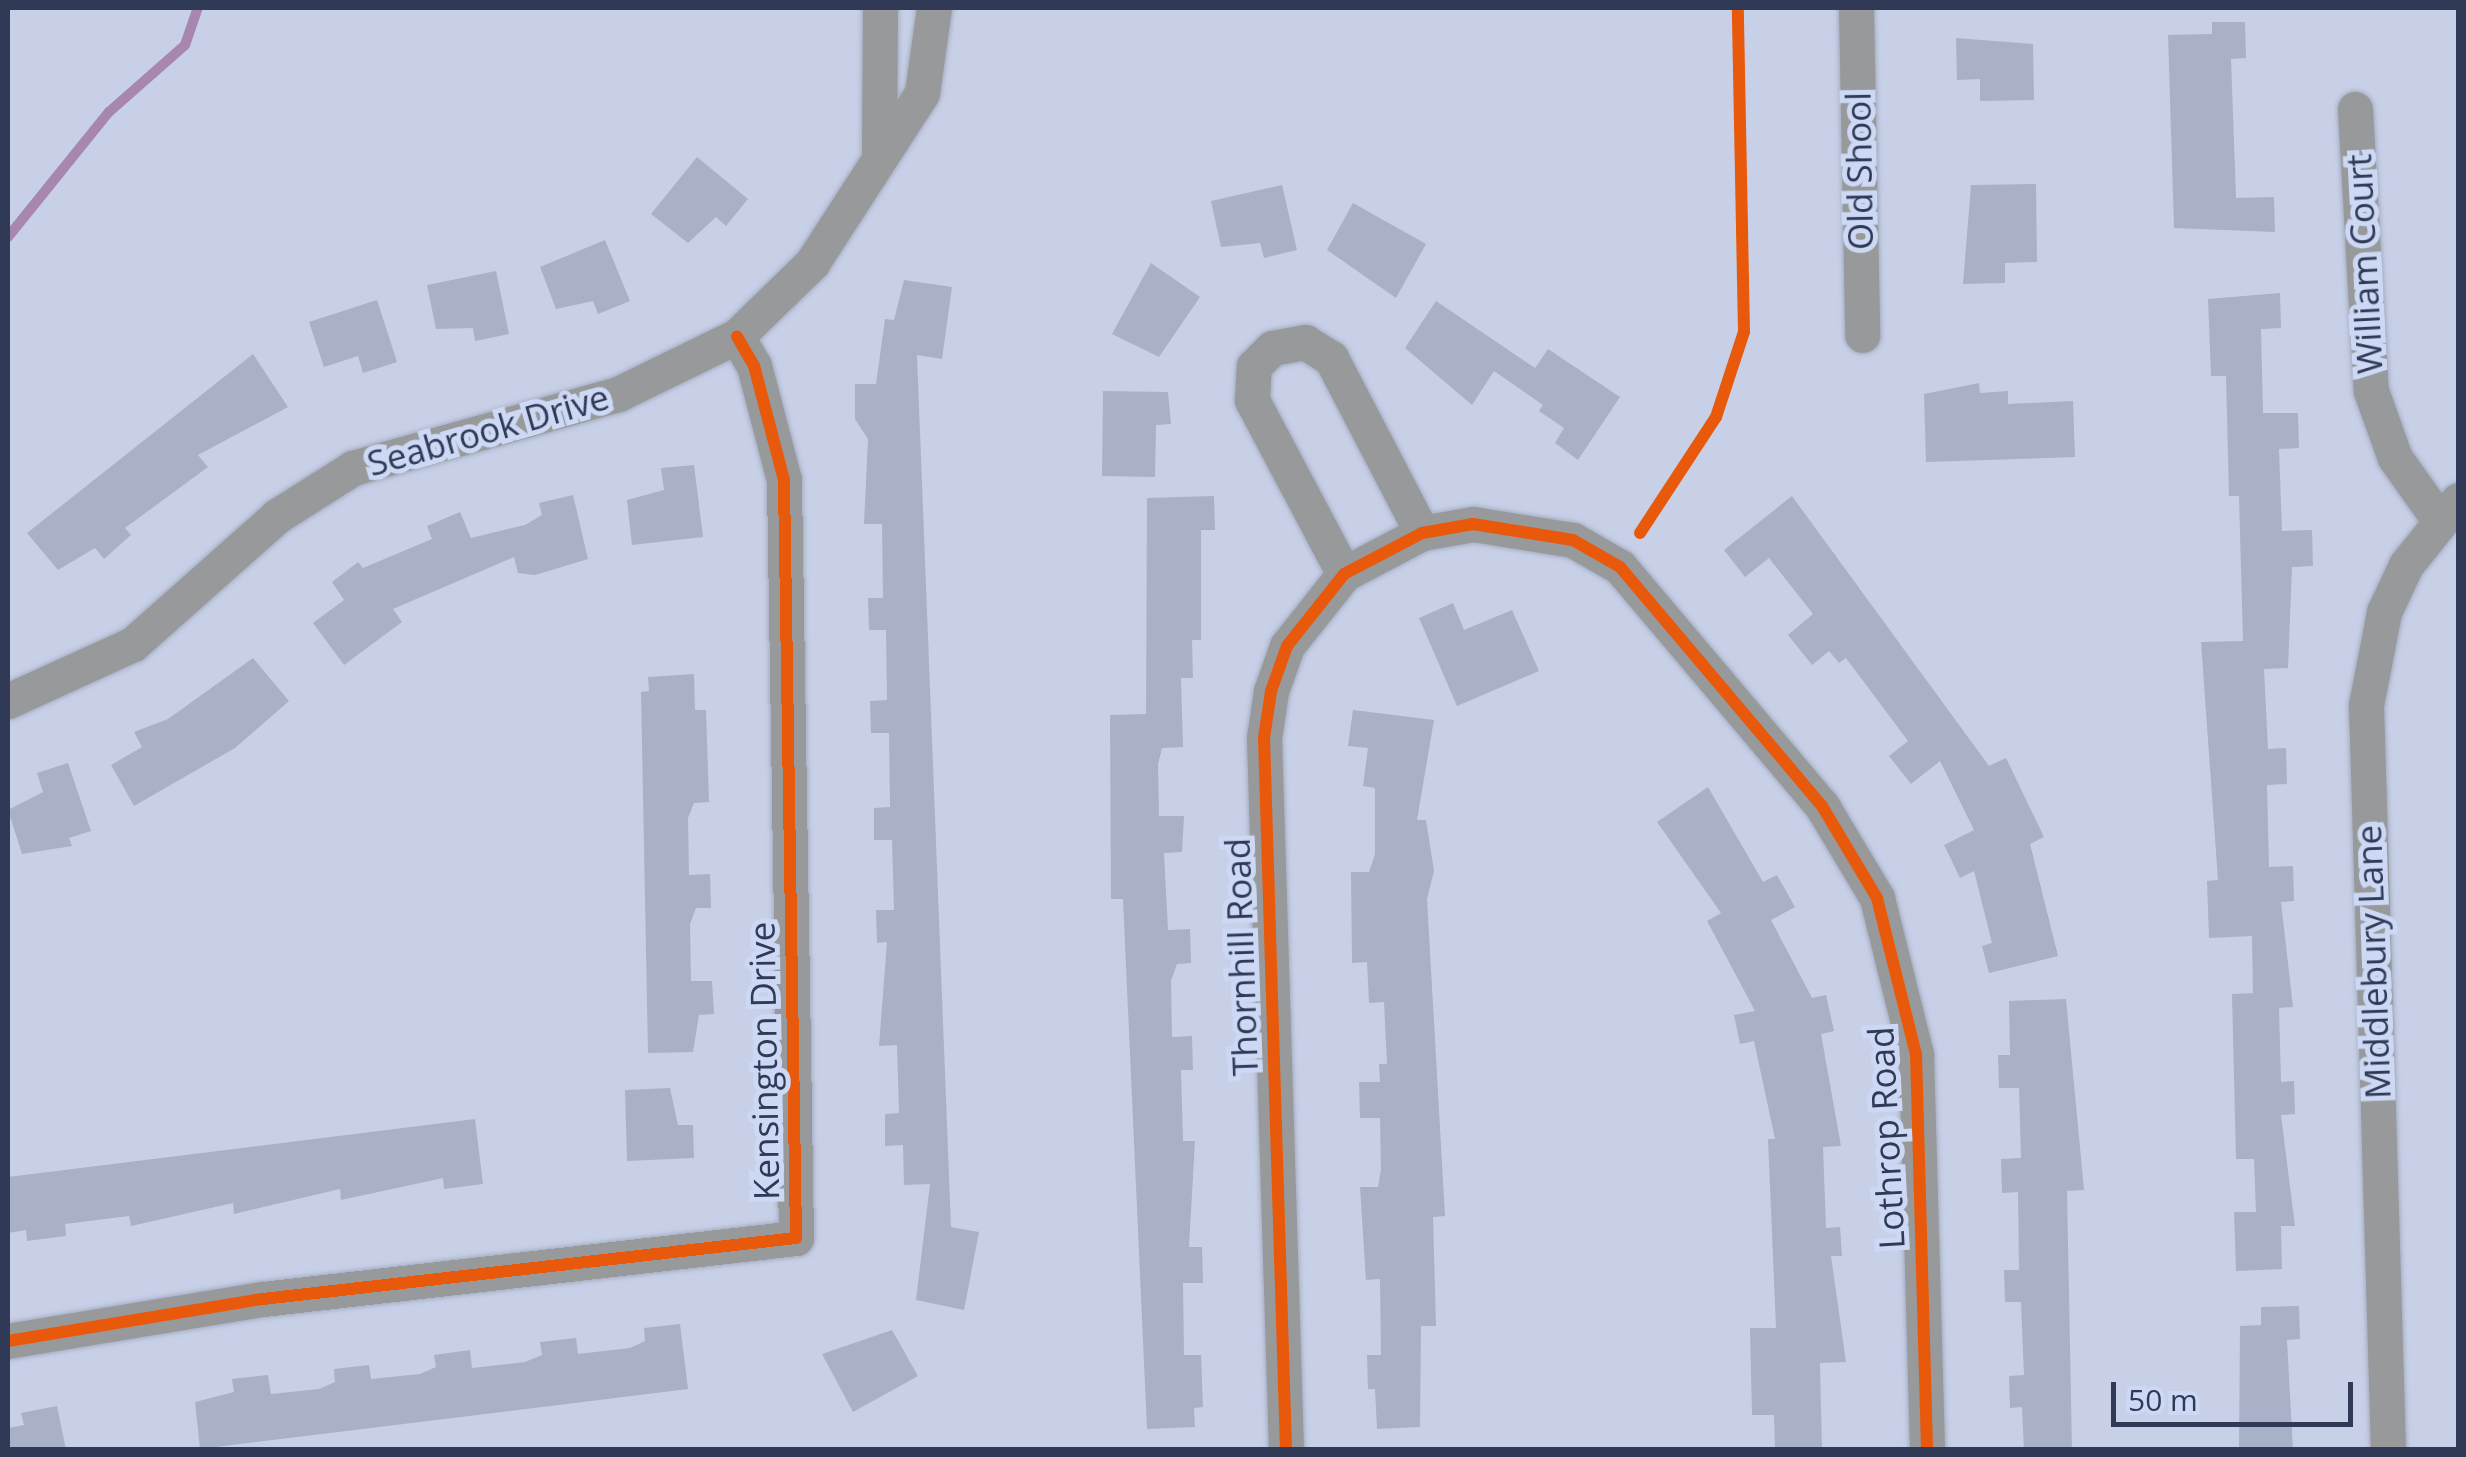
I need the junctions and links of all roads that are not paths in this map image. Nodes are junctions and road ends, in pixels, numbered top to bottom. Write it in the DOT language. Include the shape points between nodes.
graph roads {
  1 [pos="880,8"];
  2 [pos="934,8"];
  3 [pos="1856,8"];
  4 [pos="2356,109"];
  5 [pos="879,152"];
  6 [pos="1862,335"];
  7 [pos="737,336"];
  8 [pos="2449,510"];
  9 [pos="1422,533"];
  10 [pos="1344,574"];
  11 [pos="8,701"];
  12 [pos="8,1340"];
  13 [pos="1286,1450"];
  14 [pos="1927,1450"];
  15 [pos="2388,1450"];
  1 -- 5 [label="street"];
  2 -- 5 [label="street, Seabrook Drive" via="922,93"];
  3 -- 6 [label="street, Old Shool"];
  4 -- 8 [label="street, William Court" via="2371,391 2396,458"];
  5 -- 7 [label="street, Seabrook Drive" via="812,262"];
  7 -- 11 [label="street, Seabrook Drive" via="618,394 352,468 277,516 133,644"];
  7 -- 12 [label="street, Kensington Drive" via="754,366 784,480 796,1238 263,1300"];
  8 -- 15 [label="street, Middlebury Lane" via="2384,612 2366,706"];
  9 -- 10 [label="street, Thornhill Road"];
  9 -- 10 [label="street" via="1330,358 1305,342 1272,348 1254,366 1252,400"];
  9 -- 14 [label="street, Lothrop Road" via="1501,524 1572,540 1620,567 1852,850 1902,972 1916,1054"];
  10 -- 13 [label="street, Thornhill Road" via="1287,646 1264,738"];
}
